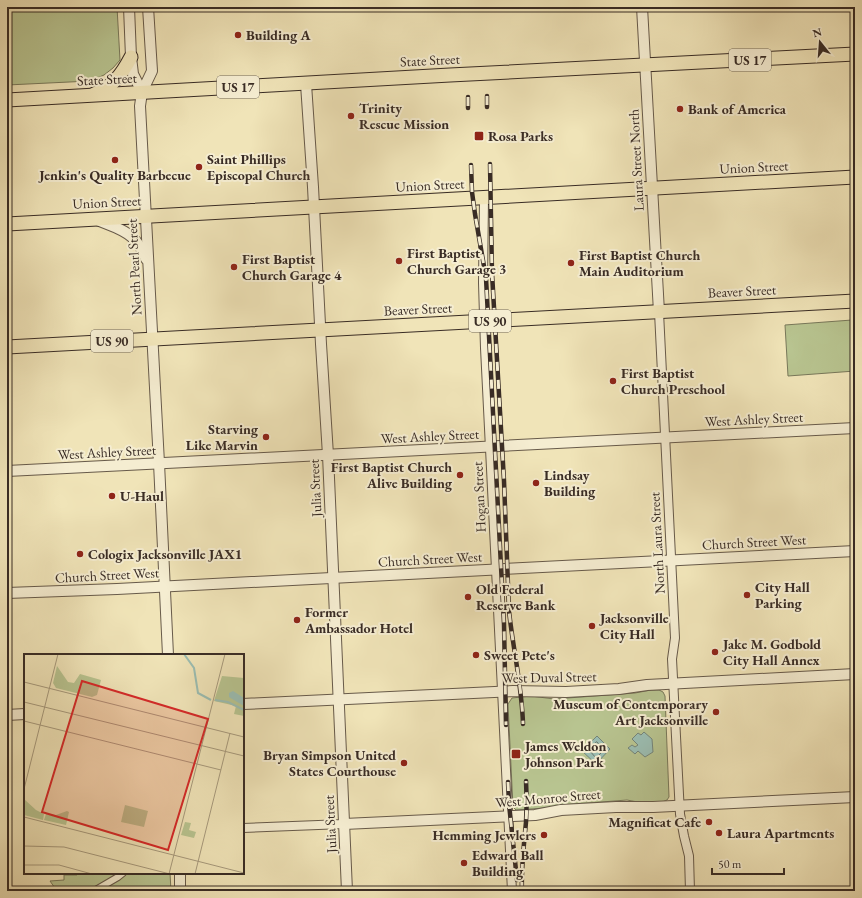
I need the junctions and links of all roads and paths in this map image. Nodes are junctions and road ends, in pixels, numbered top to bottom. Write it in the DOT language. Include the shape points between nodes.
graph roads {
  1 [pos="129,7"];
  2 [pos="148,7"];
  3 [pos="642,7"];
  4 [pos="855,54"];
  5 [pos="131,57"];
  6 [pos="645,65"];
  7 [pos="306,84"];
  8 [pos="142,92"];
  9 [pos="90,96"];
  10 [pos="7,100"];
  11 [pos="855,178"];
  12 [pos="652,189"];
  13 [pos="484,198"];
  14 [pos="314,207"];
  15 [pos="146,216"];
  16 [pos="95,219"];
  17 [pos="7,224"];
  18 [pos="148,264"];
  19 [pos="855,301"];
  20 [pos="659,312"];
  21 [pos="484,321"];
  22 [pos="320,330"];
  23 [pos="152,339"];
  24 [pos="7,347"];
  25 [pos="855,428"];
  26 [pos="665,438"];
  27 [pos="490,447"];
  28 [pos="328,455"];
  29 [pos="160,463"];
  30 [pos="7,471"];
  31 [pos="855,551"];
  32 [pos="672,560"];
  33 [pos="496,570"];
  34 [pos="334,578"];
  35 [pos="165,586"];
  36 [pos="7,593"];
  37 [pos="168,654"];
  38 [pos="855,674"];
  39 [pos="673,683"];
  40 [pos="501,691"];
  41 [pos="339,699"];
  42 [pos="244,704"];
  43 [pos="24,714"];
  44 [pos="7,715"];
  45 [pos="855,797"];
  46 [pos="679,806"];
  47 [pos="508,816"];
  48 [pos="344,824"];
  49 [pos="244,828"];
  50 [pos="122,874"];
  51 [pos="180,874"];
  52 [pos="94,891"];
  53 [pos="180,891"];
  54 [pos="347,891"];
  55 [pos="512,891"];
  56 [pos="690,891"];
  1 -- 5 [label="street"];
  2 -- 8 [label="street, North Pearl Street" via="152,71"];
  3 -- 6 [label="street, Laura Street North"];
  4 -- 6 [label="main road, State Street / US 17"];
  5 -- 8 [label="street" via="133,74"];
  5 -- 9 [label="main road" via="114,82 103,91"];
  6 -- 7 [label="main road, State Street / US 17"];
  6 -- 12 [label="street, Laura Street North"];
  7 -- 8 [label="main road, State Street / US 17"];
  7 -- 14 [label="street, Julia Street"];
  8 -- 9 [label="main road, State Street / US 17"];
  8 -- 15 [label="street, North Pearl Street" via="140,106"];
  9 -- 10 [label="main road, State Street / US 17"];
  11 -- 12 [label="main road, Union Street"];
  12 -- 13 [label="main road, Union Street"];
  12 -- 20 [label="street, Laura Street North"];
  13 -- 14 [label="main road, Union Street"];
  13 -- 21 [label="street, Hogan Street"];
  14 -- 15 [label="main road, Union Street"];
  14 -- 22 [label="street, Julia Street"];
  15 -- 16 [label="main road, Union Street"];
  15 -- 18 [label="street, North Pearl Street"];
  16 -- 17 [label="main road, Union Street"];
  16 -- 18 [label="street" via="133,238 142,249"];
  18 -- 23 [label="street, North Pearl Street"];
  19 -- 20 [label="main road, Beaver Street / US 90"];
  20 -- 21 [label="main road, Beaver Street / US 90"];
  20 -- 26 [label="street, North Laura Street"];
  21 -- 22 [label="main road, Beaver Street / US 90"];
  21 -- 27 [label="street, Hogan Street"];
  22 -- 23 [label="main road, Beaver Street / US 90"];
  22 -- 28 [label="street, Julia Street"];
  23 -- 24 [label="main road, Beaver Street / US 90"];
  23 -- 29 [label="street, North Pearl Street"];
  25 -- 26 [label="street, West Ashley Street"];
  26 -- 27 [label="street, West Ashley Street"];
  26 -- 32 [label="street, North Laura Street"];
  27 -- 28 [label="street, West Ashley Street"];
  27 -- 33 [label="street, Hogan Street"];
  28 -- 29 [label="street, West Ashley Street"];
  28 -- 34 [label="street, Julia Street"];
  29 -- 30 [label="street, West Ashley Street"];
  29 -- 35 [label="street, North Pearl Street"];
  31 -- 32 [label="street, Church Street West"];
  32 -- 33 [label="street, Church Street West"];
  32 -- 39 [label="street, North Laura Street" via="675,638 672,656"];
  33 -- 34 [label="street, Church Street West"];
  33 -- 40 [label="street, Hogan Street"];
  34 -- 35 [label="street, Church Street West"];
  34 -- 41 [label="street, Julia Street"];
  35 -- 36 [label="street, Church Street West"];
  35 -- 37 [label="street, North Pearl Street"];
  38 -- 39 [label="street, West Duval Street"];
  39 -- 40 [label="street, West Duval Street" via="566,692"];
  39 -- 46 [label="street, North Laura Street"];
  40 -- 41 [label="street, West Duval Street"];
  40 -- 47 [label="street, Hogan Street"];
  41 -- 42 [label="street, West Duval Street"];
  41 -- 48 [label="street, Julia Street"];
  43 -- 44 [label="street"];
  45 -- 46 [label="street, West Monroe Street"];
  46 -- 47 [label="street, West Monroe Street" via="609,807"];
  46 -- 56 [label="street, North Laura Street" via="689,856"];
  47 -- 48 [label="street, West Monroe Street"];
  47 -- 55 [label="street, Hogan Street"];
  48 -- 49 [label="street, West Monroe Street"];
  48 -- 54 [label="street, Julia Street"];
  50 -- 52 [label="street"];
  51 -- 53 [label="street"];
}
